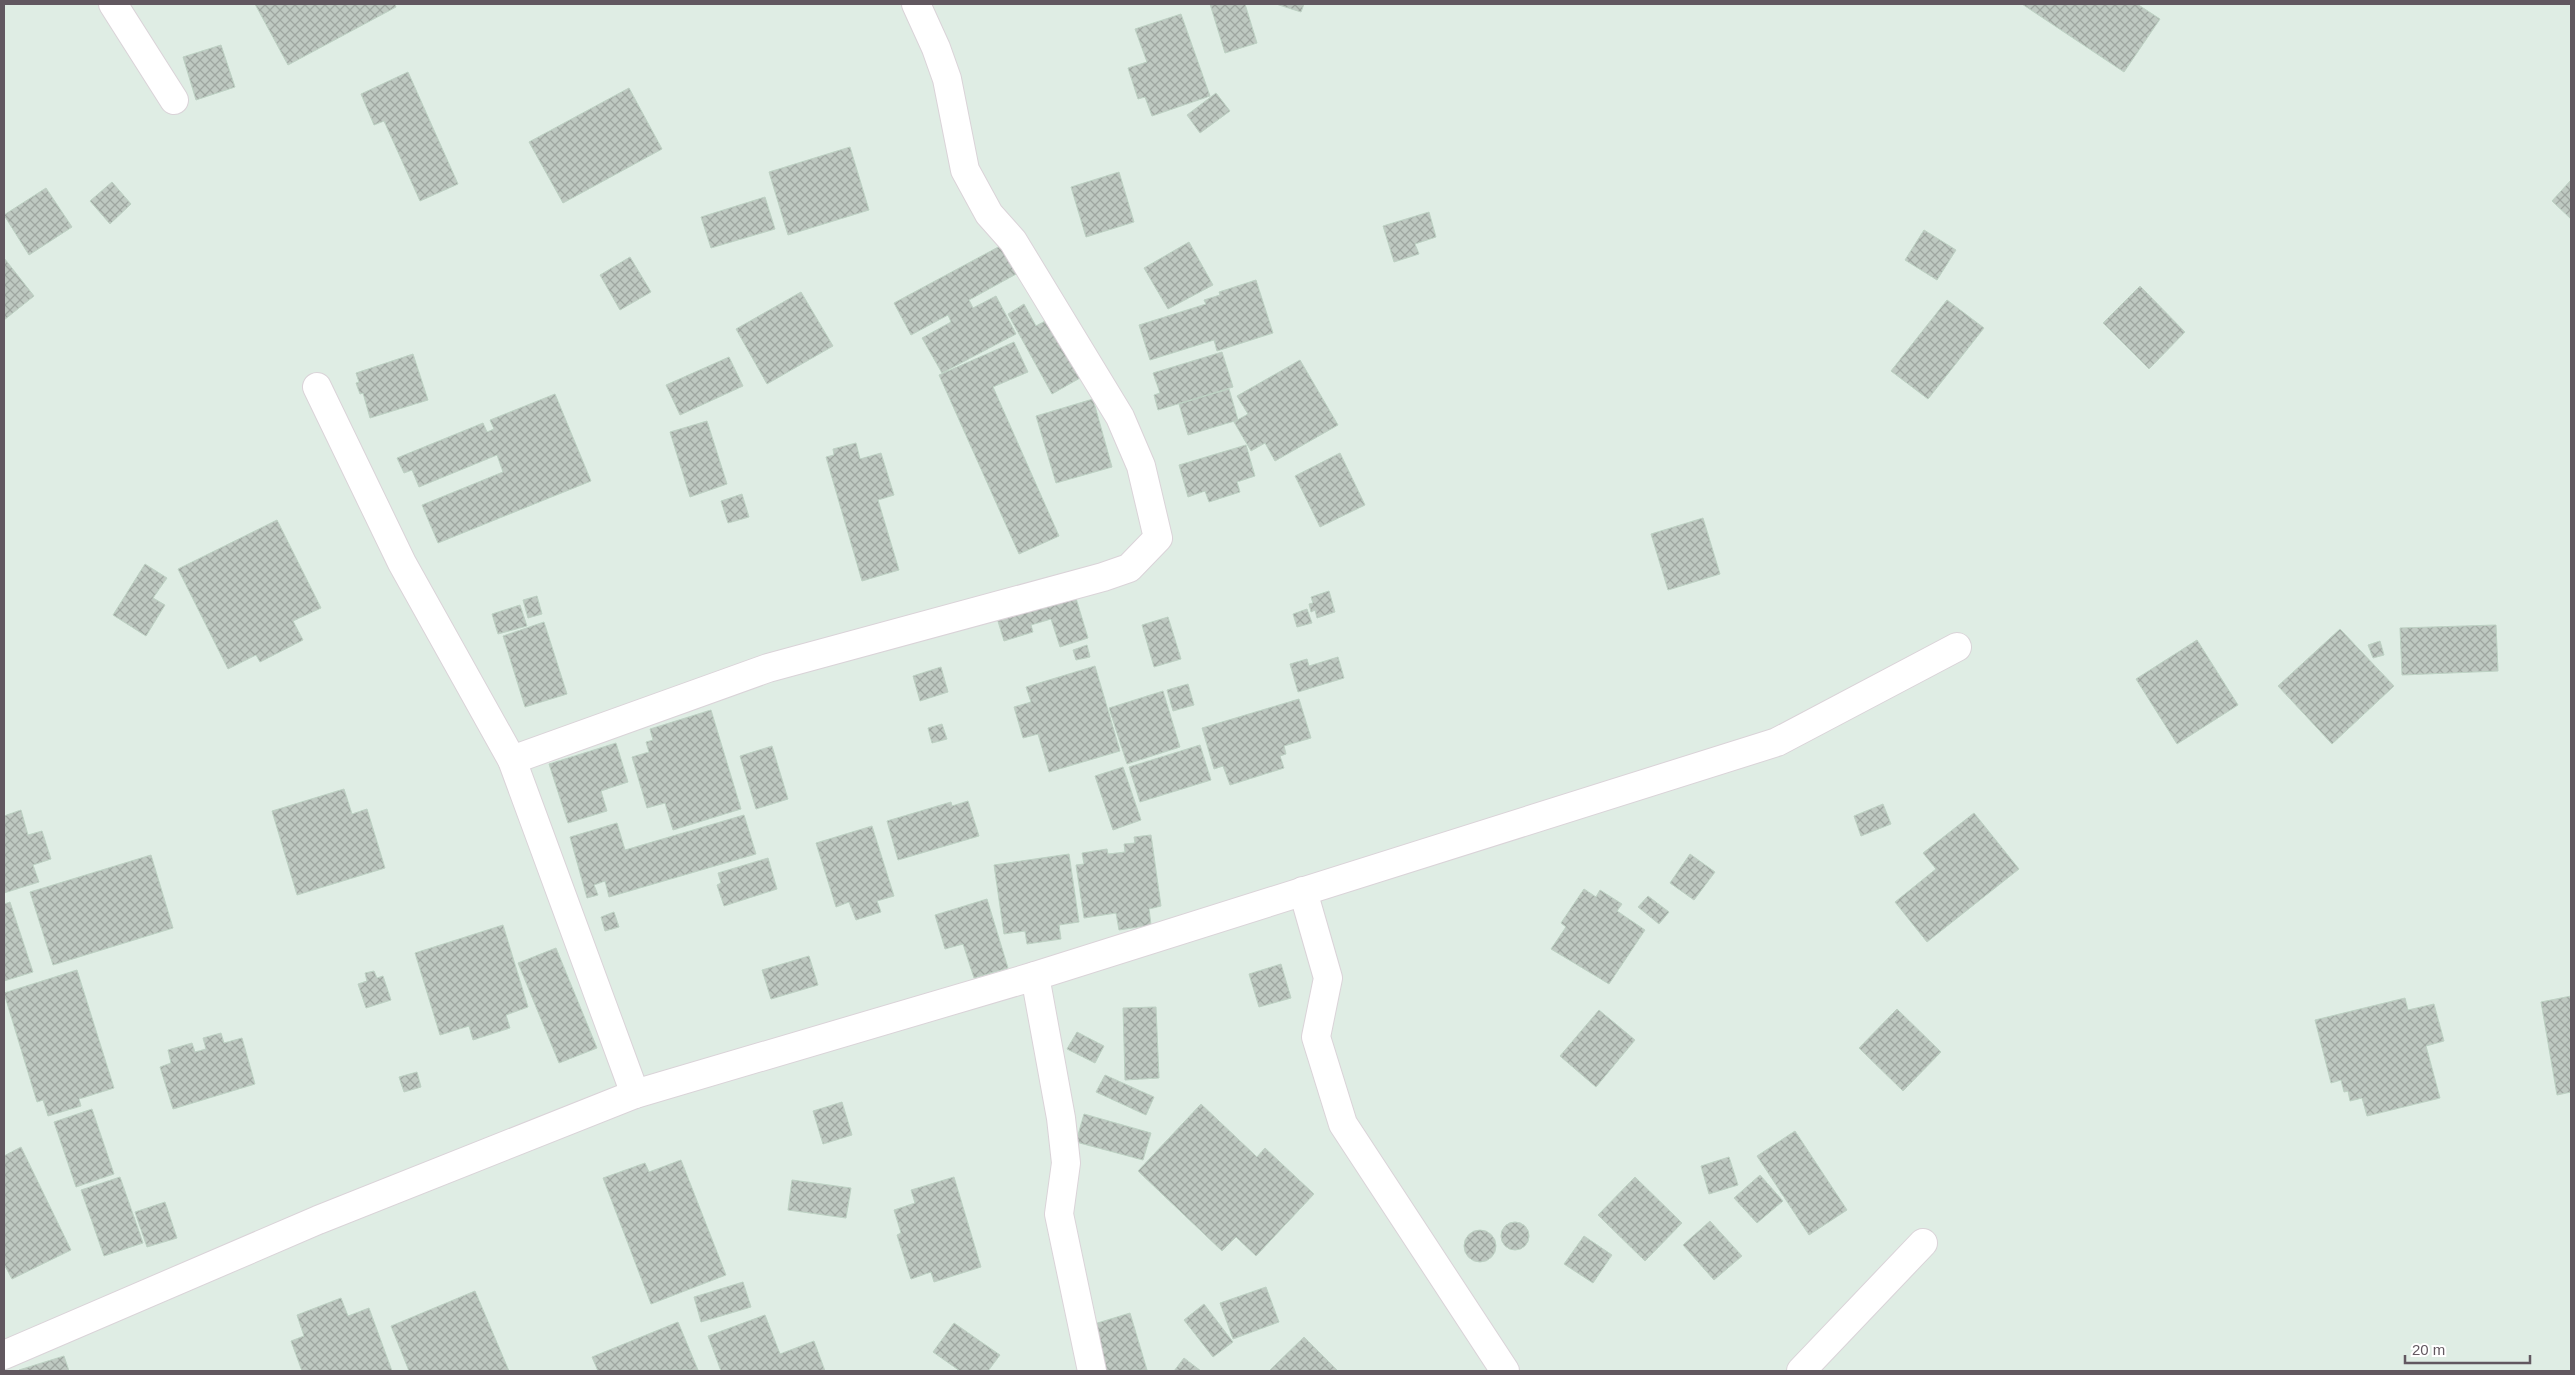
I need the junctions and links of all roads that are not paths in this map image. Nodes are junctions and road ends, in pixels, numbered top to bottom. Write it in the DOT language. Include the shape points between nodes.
graph roads {
  1 [pos="114,4"];
  2 [pos="916,4"];
  3 [pos="174,100"];
  4 [pos="317,387"];
  5 [pos="1956,647"];
  6 [pos="512,760"];
  7 [pos="1303,891"];
  8 [pos="1035,976"];
  9 [pos="635,1094"];
  10 [pos="1923,1243"];
  11 [pos="4,1355"];
  12 [pos="1092,1371"];
  13 [pos="1505,1371"];
  14 [pos="1801,1371"];
  1 -- 3 [label="street"];
  2 -- 6 [label="street" via="947,79 965,170 988,214 1014,241 1120,417 1141,466 1158,538 1129,568 1103,578 768,668"];
  4 -- 6 [label="street" via="402,563"];
  5 -- 7 [label="street" via="1778,742"];
  6 -- 9 [label="street"];
  7 -- 8 [label="street"];
  7 -- 13 [label="street" via="1328,978 1316,1037 1343,1124"];
  8 -- 9 [label="street"];
  8 -- 12 [label="street" via="1066,1163 1059,1214"];
  9 -- 11 [label="street" via="318,1220"];
  10 -- 14 [label="street"];
}
